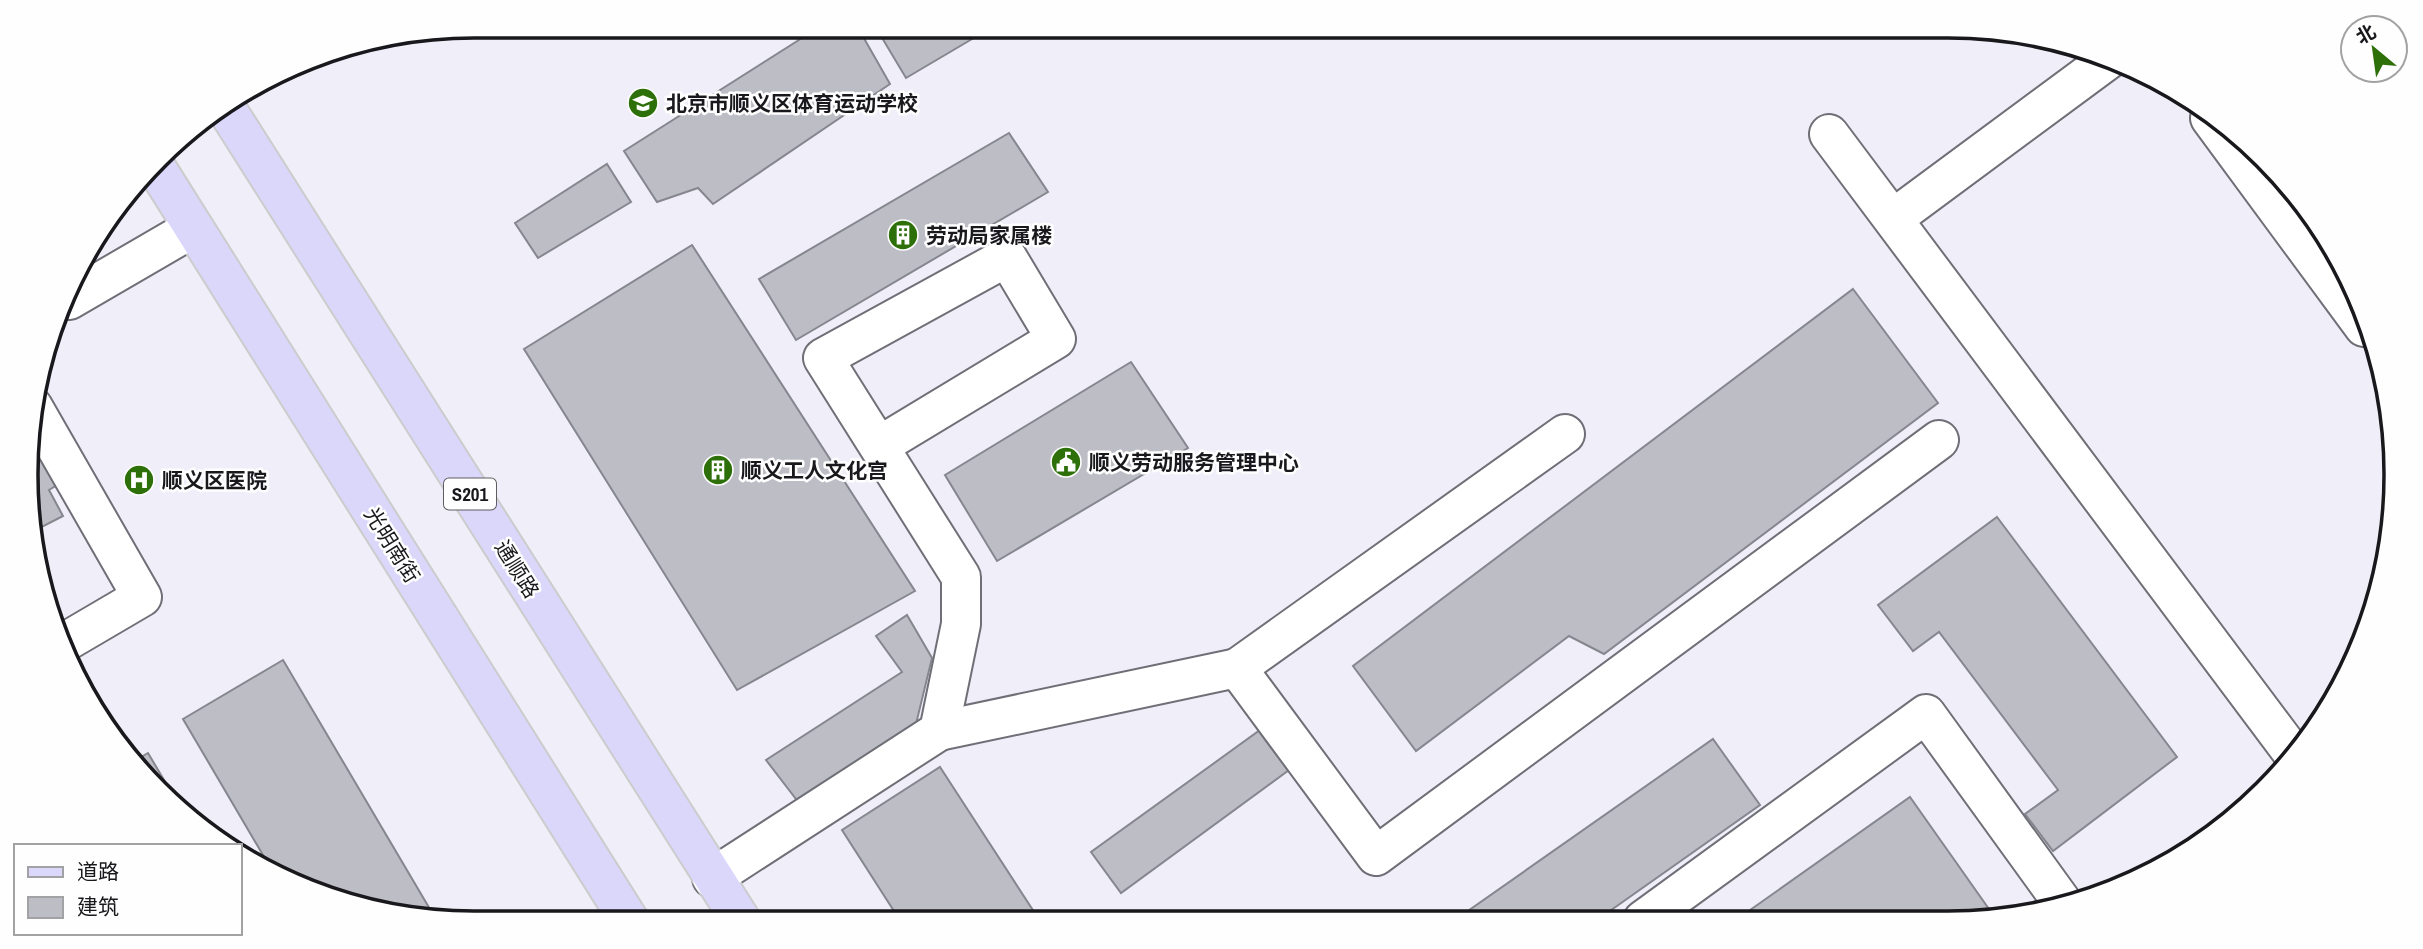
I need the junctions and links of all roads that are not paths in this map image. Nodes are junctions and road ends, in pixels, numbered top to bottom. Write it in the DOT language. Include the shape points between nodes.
graph roads {
  1 [pos="2099,66"];
  2 [pos="229,114"];
  3 [pos="1829,134"];
  4 [pos="2224,137"];
  5 [pos="159,173"];
  6 [pos="1894,218"];
  7 [pos="193,228"];
  8 [pos="77,295"];
  9 [pos="2352,311"];
  10 [pos="42,422"];
  11 [pos="1565,434"];
  12 [pos="1939,440"];
  13 [pos="878,446"];
  14 [pos="71,639"];
  15 [pos="1237,668"];
  16 [pos="939,731"];
  17 [pos="2288,747"];
  18 [pos="712,878"];
  19 [pos="2058,897"];
  20 [pos="623,911"];
  21 [pos="734,911"];
  22 [pos="1655,911"];
  1 -- 6 [label="street"];
  2 -- 18 [label="main road, 通顺路 / S201"];
  3 -- 6 [label="street"];
  4 -- 9 [label="street"];
  5 -- 7 [label="main road, 光明南街"];
  6 -- 17 [label="street"];
  7 -- 8 [label="street"];
  7 -- 20 [label="main road, 光明南街"];
  10 -- 14 [label="street" via="142,597"];
  11 -- 15 [label="street"];
  12 -- 15 [label="street" via="1376,856"];
  13 -- 13 [label="street" via="823,358 1007,257 1056,340"];
  13 -- 16 [label="street" via="961,577 961,624"];
  15 -- 16 [label="street"];
  16 -- 18 [label="street"];
  18 -- 21 [label="main road, 通顺路 / S201"];
  19 -- 22 [label="street" via="1926,714"];
}
